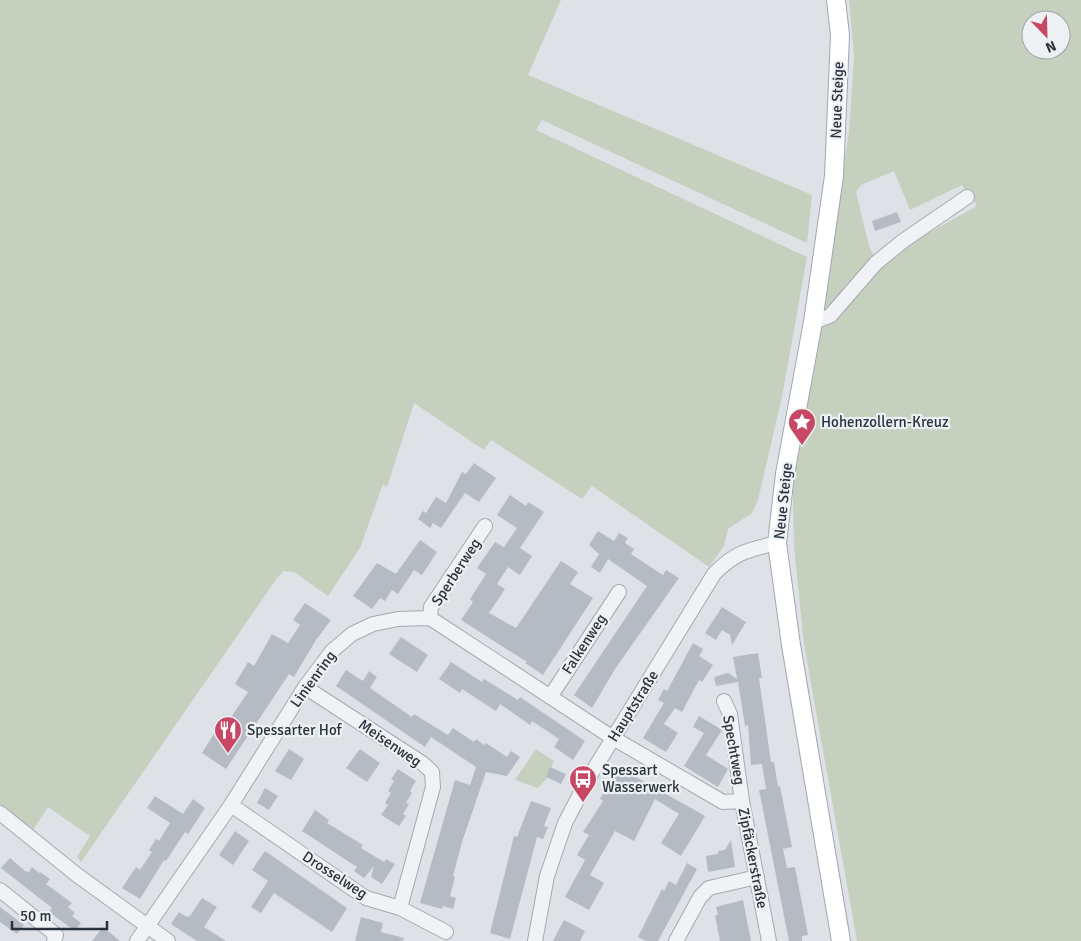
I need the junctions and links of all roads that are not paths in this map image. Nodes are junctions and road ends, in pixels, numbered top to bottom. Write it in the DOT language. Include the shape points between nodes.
graph roads {
  1 [pos="836,0"];
  2 [pos="967,197"];
  3 [pos="813,322"];
  4 [pos="485,526"];
  5 [pos="778,542"];
  6 [pos="619,592"];
  7 [pos="430,618"];
  8 [pos="305,687"];
  9 [pos="550,698"];
  10 [pos="724,700"];
  11 [pos="612,738"];
  12 [pos="742,801"];
  13 [pos="231,804"];
  14 [pos="0,813"];
  15 [pos="757,877"];
  16 [pos="0,890"];
  17 [pos="400,908"];
  18 [pos="147,927"];
  19 [pos="446,932"];
  20 [pos="54,941"];
  21 [pos="137,941"];
  22 [pos="168,941"];
  23 [pos="535,941"];
  24 [pos="676,941"];
  25 [pos="769,941"];
  26 [pos="841,941"];
  1 -- 3 [label="main road, Neue Steige" via="840,35 834,176"];
  2 -- 3 [label="street" via="903,240 876,263 830,316"];
  3 -- 5 [label="main road, Neue Steige" via="784,474"];
  4 -- 7 [label="street, Sperberweg" via="431,607"];
  5 -- 11 [label="street, Hauptstraße" via="729,558 714,574"];
  5 -- 26 [label="main road, Neue Steige" via="791,646"];
  6 -- 9 [label="street, Falkenweg"];
  7 -- 8 [label="street, Linienring" via="373,624 352,634 332,651"];
  7 -- 9 [label="street"];
  8 -- 13 [label="street, Linienring"];
  8 -- 17 [label="street, Meisenweg" via="432,772 433,787"];
  9 -- 11 [label="street"];
  10 -- 12 [label="street, Spechtweg" via="730,714"];
  11 -- 12 [label="street, Zipfäckerstraße" via="723,802"];
  11 -- 23 [label="street, Hauptstraße" via="565,823 547,876"];
  12 -- 15 [label="street, Zipfäckerstraße"];
  13 -- 17 [label="street, Drosselweg" via="366,898"];
  13 -- 18 [label="street, Linienring"];
  14 -- 18 [label="street"];
  15 -- 24 [label="street" via="709,888 700,897"];
  15 -- 25 [label="street, Zipfäckerstraße"];
  16 -- 20 [label="street" via="56,935"];
  17 -- 19 [label="street, Drosselweg"];
  18 -- 21 [label="street, Linienring"];
  18 -- 22 [label="street"];
}
